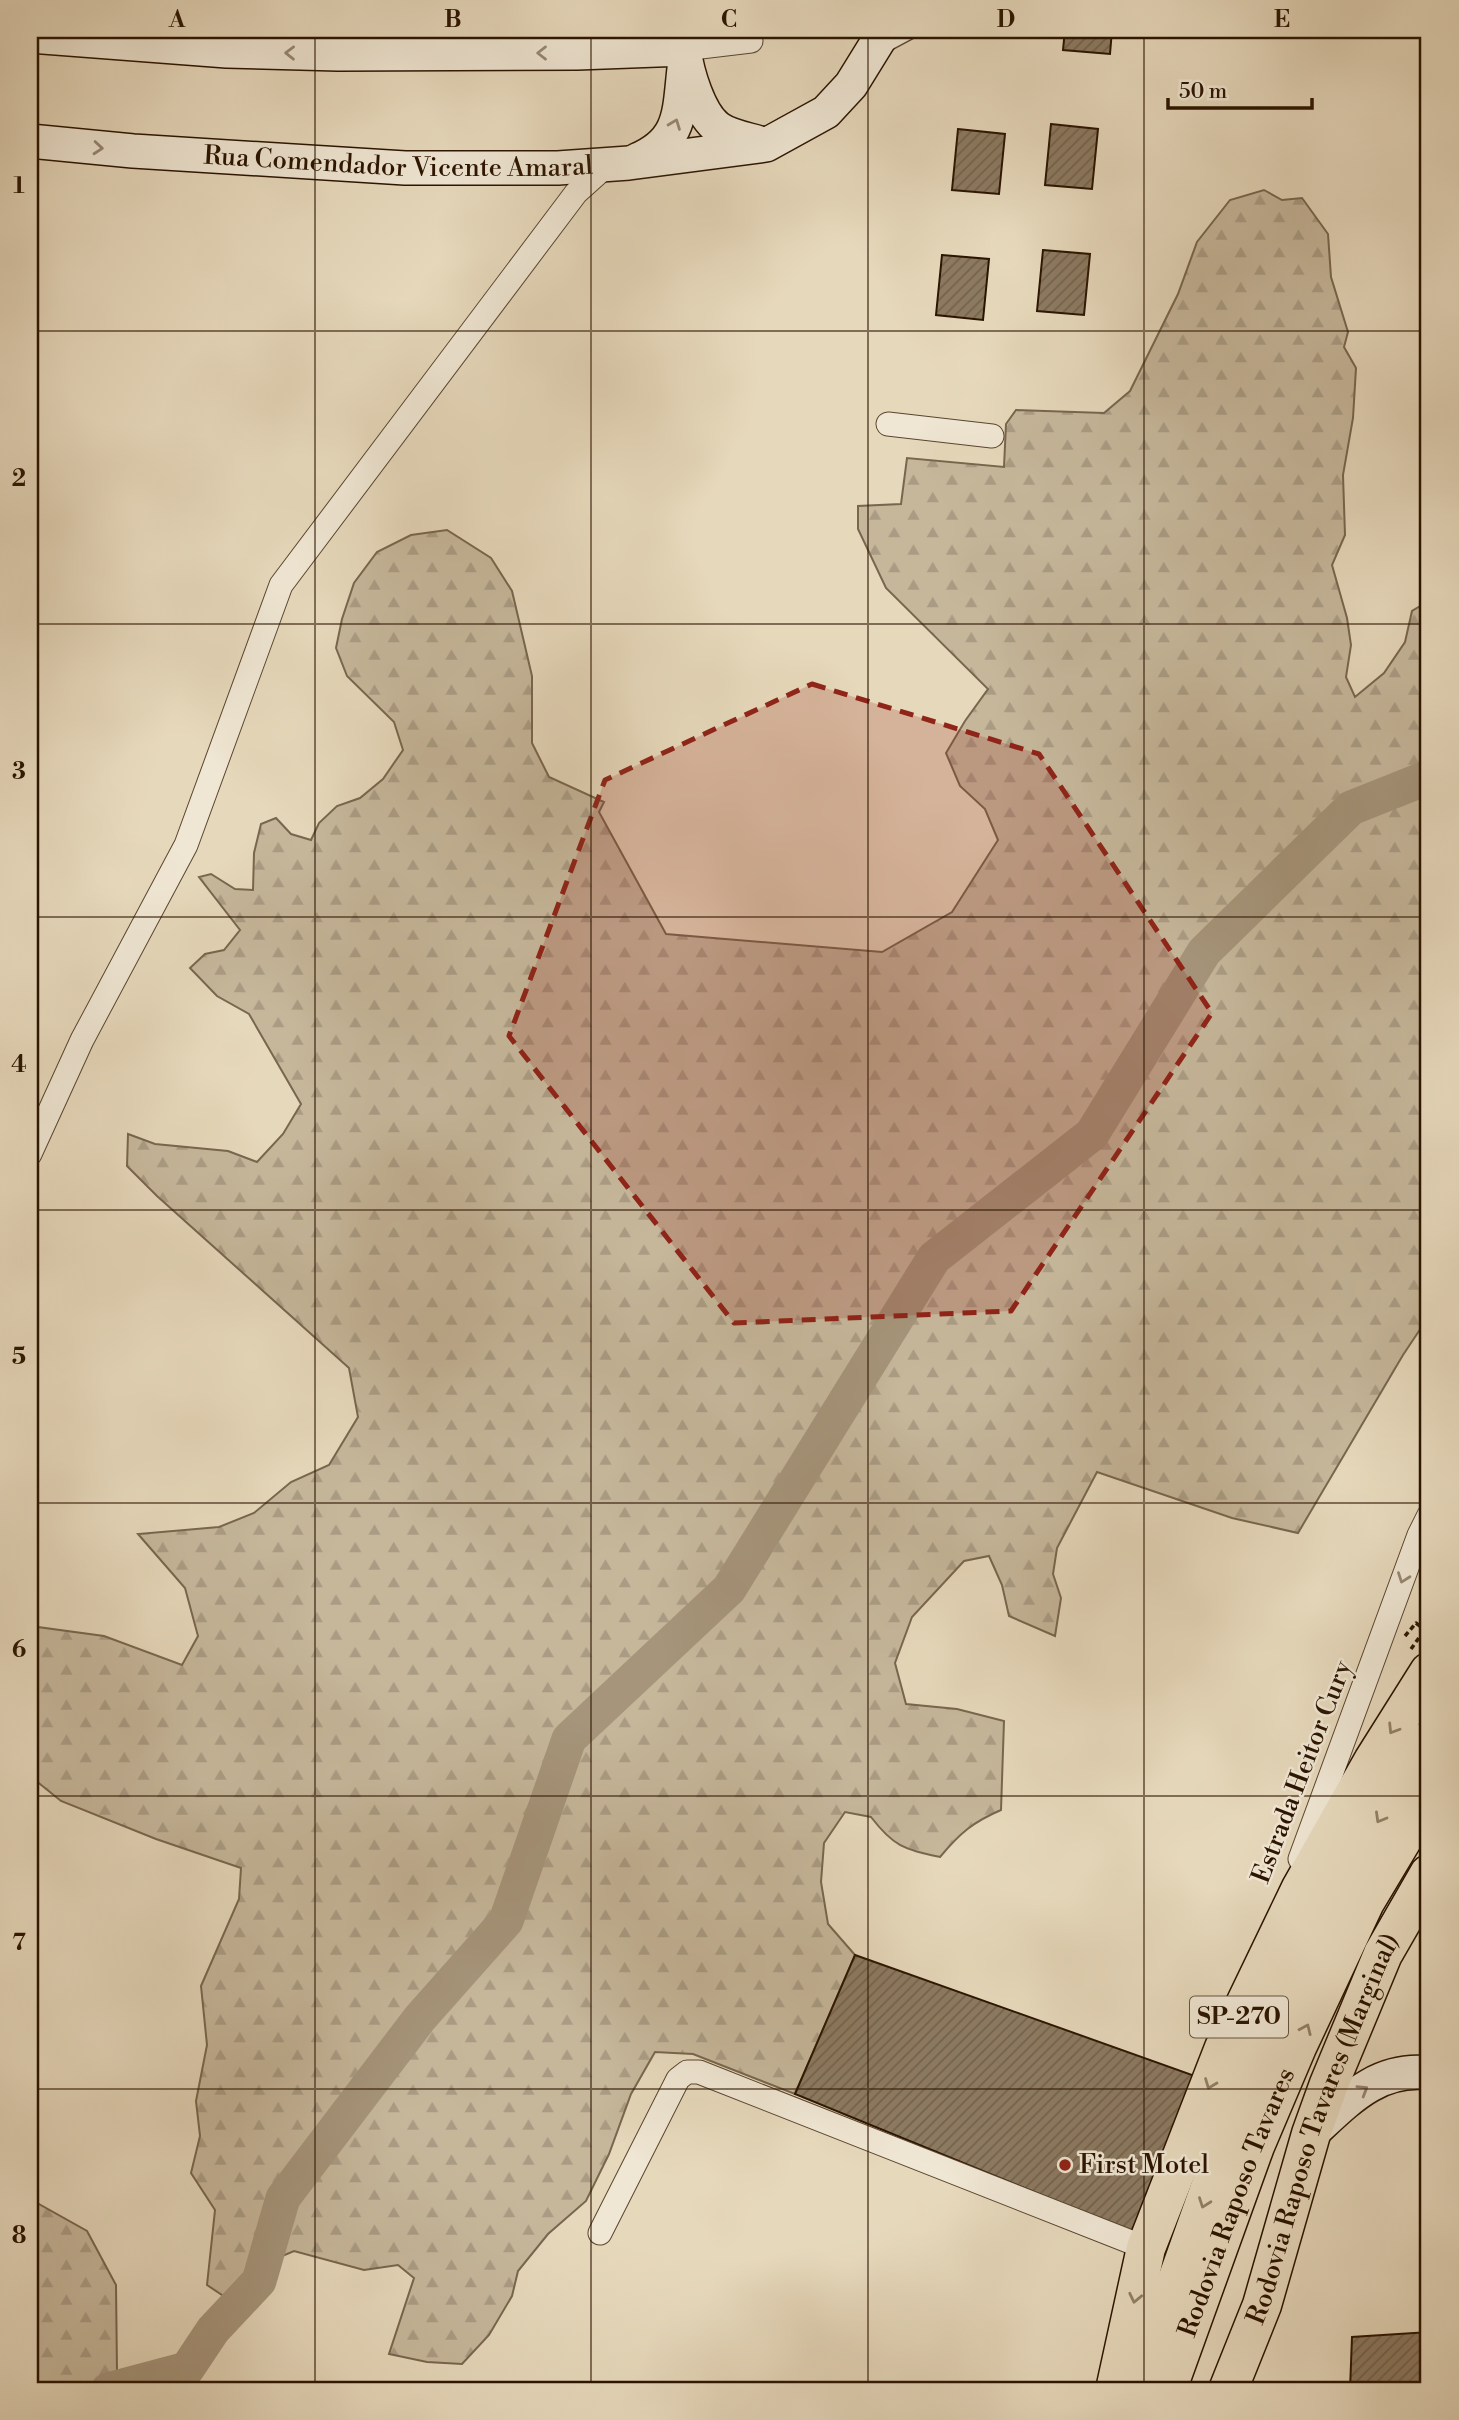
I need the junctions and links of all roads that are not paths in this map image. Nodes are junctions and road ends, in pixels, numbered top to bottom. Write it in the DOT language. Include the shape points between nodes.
graph roads {
  1 [pos="386,30"];
  2 [pos="605,30"];
  3 [pos="915,30"];
  4 [pos="30,36"];
  5 [pos="751,41"];
  6 [pos="339,42"];
  7 [pos="878,42"];
  8 [pos="677,47"];
  9 [pos="410,52"];
  10 [pos="577,53"];
  11 [pos="30,141"];
  12 [pos="766,145"];
  13 [pos="617,165"];
  14 [pos="558,168"];
  15 [pos="565,207"];
  16 [pos="888,424"];
  17 [pos="992,436"];
  18 [pos="30,1154"];
  19 [pos="1429,1515"];
  20 [pos="1429,1672"];
  21 [pos="1429,1740"];
  22 [pos="1429,1795"];
  23 [pos="1429,1874"];
  24 [pos="1224,2048"];
  25 [pos="1429,2073"];
  26 [pos="1311,2134"];
  27 [pos="600,2233"];
  28 [pos="1146,2248"];
  29 [pos="1115,2390"];
  30 [pos="1138,2390"];
  31 [pos="1167,2390"];
  32 [pos="1228,2390"];
  1 -- 9 [label="street"];
  2 -- 10 [label="street"];
  3 -- 7 [label="lane"];
  6 -- 4 [label="main road, one-way" via="227,51"];
  5 -- 8 [label="street"];
  6 -- 9 [label="main road"];
  7 -- 12 [label="main road, Rua Comendador Vicente Amaral" via="851,85 826,112"];
  8 -- 10 [label="main road"];
  8 -- 12 [label="main road" via="704,115 720,130"];
  13 -- 8 [label="main road, one-way" via="663,146 673,133 681,102"];
  10 -- 9 [label="main road, one-way"];
  11 -- 14 [label="main road, Rua Comendador Vicente Amaral, one-way" via="405,168"];
  12 -- 13 [label="main road, Rua Comendador Vicente Amaral"];
  13 -- 14 [label="main road, Rua Comendador Vicente Amaral"];
  13 -- 15 [label="street" via="585,183"];
  14 -- 15 [label="street" via="567,188"];
  15 -- 18 [label="street" via="281,585 186,845 82,1040"];
  16 -- 17 [label="street"];
  19 -- 24 [label="street, Estrada Heitor Cury, one-way"];
  20 -- 24 [label="highway, SP-270, one-way" via="1301,1888"];
  21 -- 30 [label="highway, Rodovia Raposo Tavares / SP-270, one-way" via="1381,1815 1304,1958 1238,2109"];
  31 -- 22 [label="highway, Rodovia Raposo Tavares / SP-270, one-way" via="1255,2146 1297,2047 1365,1902"];
  23 -- 26 [label="highway, Rodovia Raposo Tavares (Marginal)" via="1383,1954"];
  24 -- 28 [label="highway, SP-270, one-way"];
  26 -- 25 [label="main road, one-way" via="1356,2093 1388,2076"];
  26 -- 32 [label="highway, Rodovia Raposo Tavares (Marginal)" via="1262,2305"];
  27 -- 28 [label="street" via="678,2079 687,2072 699,2072"];
  28 -- 29 [label="highway, SP-270, one-way"];
}
